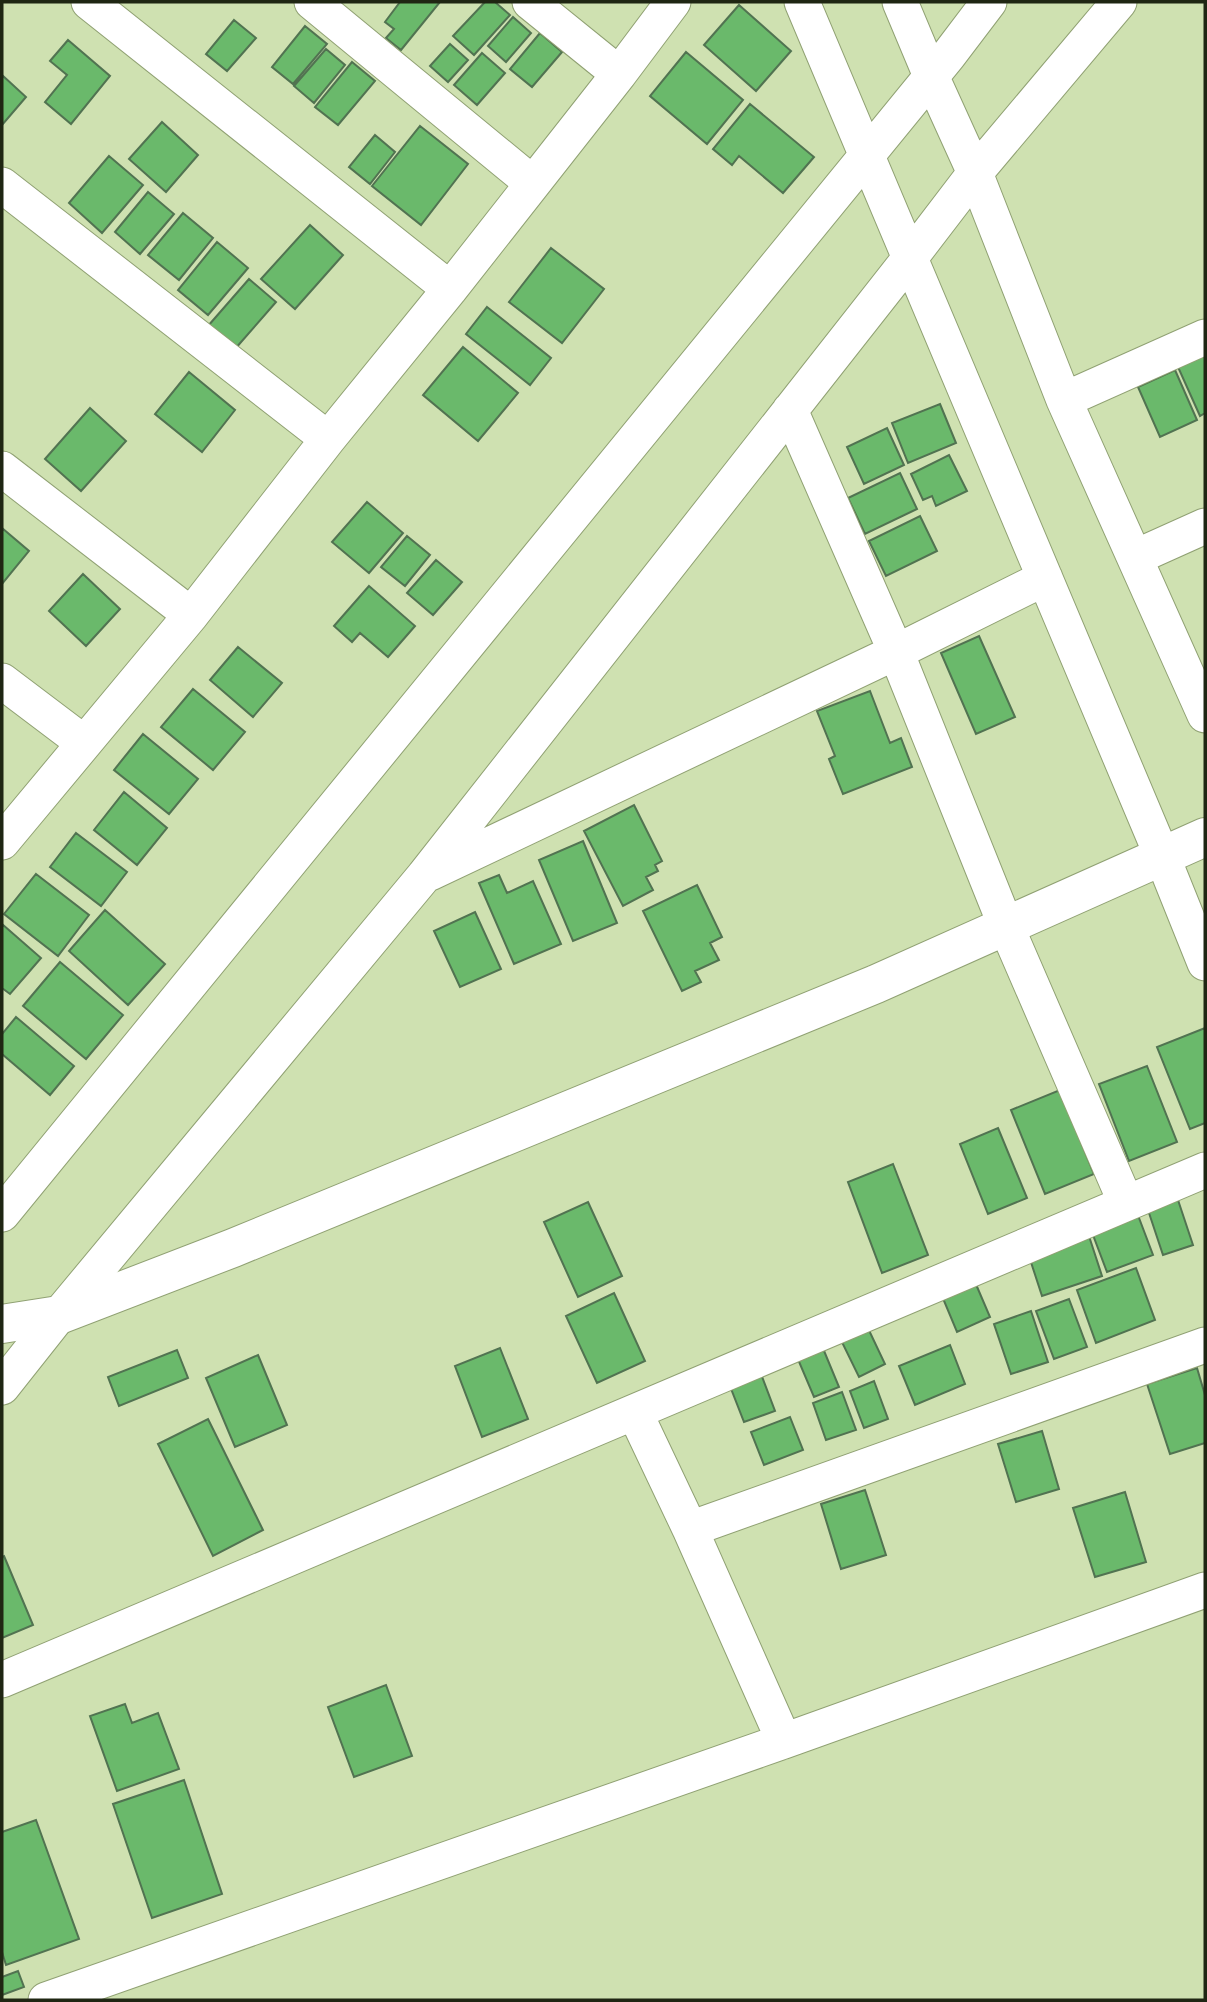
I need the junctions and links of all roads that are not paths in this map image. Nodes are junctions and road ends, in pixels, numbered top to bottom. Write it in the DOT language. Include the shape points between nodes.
graph roads {
  1 [pos="89,2"];
  2 [pos="312,2"];
  3 [pos="530,2"];
  4 [pos="673,2"];
  5 [pos="802,2"];
  6 [pos="900,2"];
  7 [pos="989,2"];
  8 [pos="1119,2"];
  9 [pos="619,74"];
  10 [pos="931,76"];
  11 [pos="866,154"];
  12 [pos="975,173"];
  13 [pos="532,183"];
  14 [pos="2,185"];
  15 [pos="910,258"];
  16 [pos="450,289"];
  17 [pos="1205,337"];
  18 [pos="1064,400"];
  19 [pos="790,410"];
  20 [pos="328,439"];
  21 [pos="2,469"];
  22 [pos="1205,526"];
  23 [pos="1136,557"];
  24 [pos="1045,578"];
  25 [pos="191,615"];
  26 [pos="896,652"];
  27 [pos="2,681"];
  28 [pos="1205,715"];
  29 [pos="84,743"];
  30 [pos="1205,837"];
  31 [pos="2,842"];
  32 [pos="1163,856"];
  33 [pos="424,876"];
  34 [pos="1006,926"];
  35 [pos="1205,963"];
  36 [pos="1205,1170"];
  37 [pos="1126,1203"];
  38 [pos="2,1214"];
  39 [pos="59,1315"];
  40 [pos="2,1324"];
  41 [pos="1205,1345"];
  42 [pos="2,1387"];
  43 [pos="635,1413"];
  44 [pos="690,1529"];
  45 [pos="1205,1590"];
  46 [pos="2,1680"];
  47 [pos="784,1741"];
  48 [pos="46,2000"];
  1 -- 16 [label="street"];
  2 -- 13 [label="street"];
  3 -- 9 [label="street"];
  4 -- 9 [label="street"];
  5 -- 11 [label="street"];
  6 -- 10 [label="street"];
  7 -- 10 [label="street"];
  8 -- 12 [label="street"];
  9 -- 13 [label="street"];
  10 -- 11 [label="street"];
  10 -- 12 [label="street"];
  11 -- 15 [label="street"];
  11 -- 38 [label="street"];
  12 -- 15 [label="street"];
  12 -- 18 [label="street"];
  13 -- 16 [label="street"];
  14 -- 20 [label="street"];
  15 -- 19 [label="street"];
  15 -- 24 [label="street"];
  16 -- 20 [label="street"];
  17 -- 18 [label="street"];
  18 -- 23 [label="street"];
  19 -- 26 [label="street"];
  19 -- 33 [label="street"];
  20 -- 25 [label="street"];
  21 -- 25 [label="street"];
  22 -- 23 [label="street"];
  23 -- 28 [label="street"];
  24 -- 26 [label="street"];
  24 -- 32 [label="street"];
  25 -- 29 [label="street"];
  26 -- 33 [label="street"];
  26 -- 34 [label="street"];
  27 -- 29 [label="street"];
  29 -- 31 [label="street"];
  30 -- 32 [label="main road"];
  32 -- 34 [label="main road"];
  32 -- 35 [label="street"];
  33 -- 39 [label="street"];
  34 -- 37 [label="street"];
  34 -- 39 [label="main road" via="825,1006"];
  36 -- 37 [label="street"];
  37 -- 43 [label="street"];
  39 -- 40 [label="main road"];
  39 -- 42 [label="street"];
  41 -- 44 [label="street"];
  43 -- 44 [label="street"];
  43 -- 46 [label="street"];
  44 -- 47 [label="street"];
  45 -- 47 [label="street"];
  47 -- 48 [label="street"];
}
